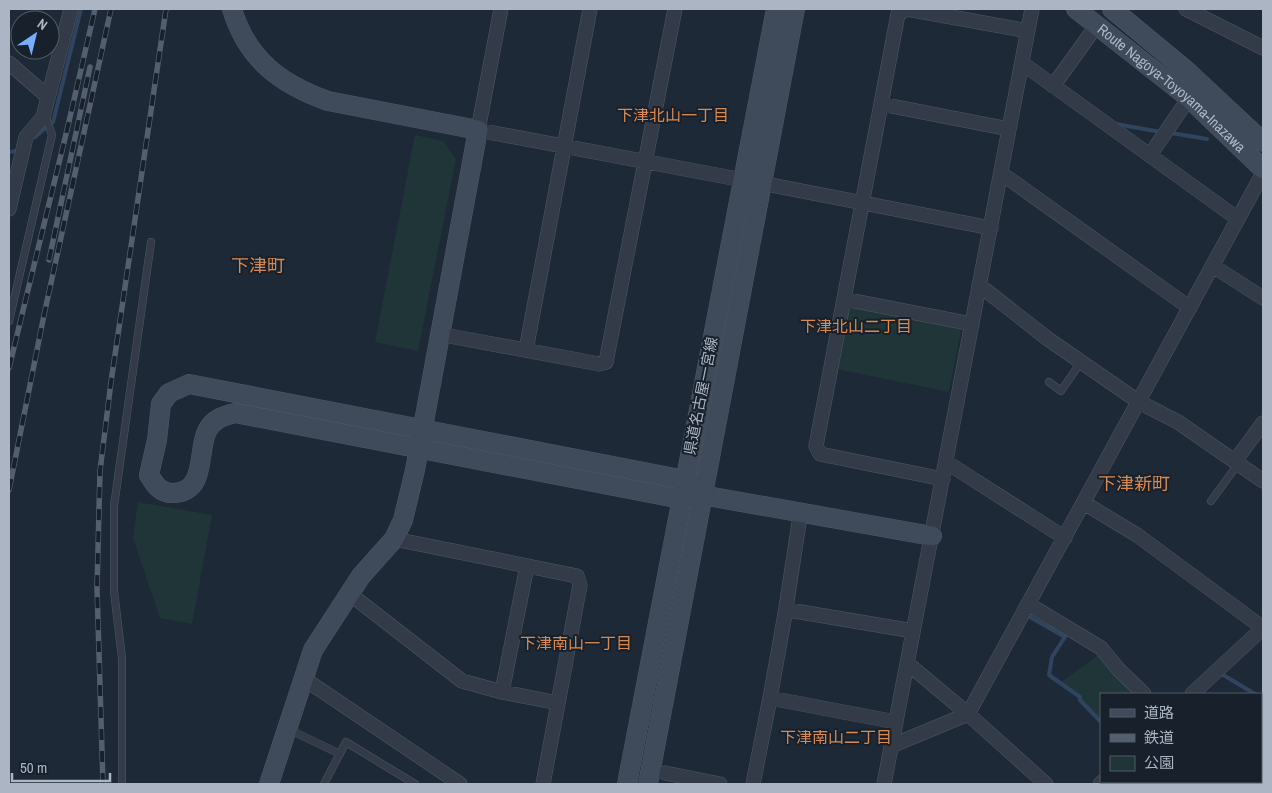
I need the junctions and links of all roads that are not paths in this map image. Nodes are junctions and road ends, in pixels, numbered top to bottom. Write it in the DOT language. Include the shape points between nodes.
graph roads {
  1 [pos="71,9"];
  2 [pos="232,9"];
  3 [pos="501,9"];
  4 [pos="590,9"];
  5 [pos="674,9"];
  6 [pos="776,9"];
  7 [pos="794,9"];
  8 [pos="1032,9"];
  9 [pos="1076,9"];
  10 [pos="1112,9"];
  11 [pos="1186,9"];
  12 [pos="899,11"];
  13 [pos="1097,25"];
  14 [pos="1028,31"];
  15 [pos="1263,48"];
  16 [pos="9,63"];
  17 [pos="1022,63"];
  18 [pos="1054,86"];
  19 [pos="48,97"];
  20 [pos="1190,98"];
  21 [pos="881,104"];
  22 [pos="45,119"];
  23 [pos="1009,129"];
  24 [pos="478,130"];
  25 [pos="1263,142"];
  26 [pos="564,147"];
  27 [pos="1150,155"];
  28 [pos="645,162"];
  29 [pos="1263,169"];
  30 [pos="1263,173"];
  31 [pos="1001,174"];
  32 [pos="743,180"];
  33 [pos="761,182"];
  34 [pos="862,202"];
  35 [pos="9,209"];
  36 [pos="1238,219"];
  37 [pos="990,228"];
  38 [pos="150,242"];
  39 [pos="1213,266"];
  40 [pos="980,285"];
  41 [pos="1263,298"];
  42 [pos="844,299"];
  43 [pos="1190,308"];
  44 [pos="9,321"];
  45 [pos="972,324"];
  46 [pos="439,334"];
  47 [pos="526,350"];
  48 [pos="1081,362"];
  49 [pos="1049,382"];
  50 [pos="1139,402"];
  51 [pos="1263,423"];
  52 [pos="421,428"];
  53 [pos="418,448"];
  54 [pos="946,462"];
  55 [pos="1236,462"];
  56 [pos="943,479"];
  57 [pos="685,480"];
  58 [pos="1263,481"];
  59 [pos="702,494"];
  60 [pos="681,498"];
  61 [pos="1211,501"];
  62 [pos="1084,503"];
  63 [pos="800,523"];
  64 [pos="932,536"];
  65 [pos="1064,538"];
  66 [pos="394,539"];
  67 [pos="527,566"];
  68 [pos="350,594"];
  69 [pos="1028,604"];
  70 [pos="785,614"];
  71 [pos="1263,628"];
  72 [pos="913,631"];
  73 [pos="907,663"];
  74 [pos="303,678"];
  75 [pos="502,692"];
  76 [pos="1143,693"];
  77 [pos="1193,693"];
  78 [pos="770,698"];
  79 [pos="558,703"];
  80 [pos="968,714"];
  81 [pos="896,722"];
  82 [pos="287,729"];
  83 [pos="891,746"];
  84 [pos="340,754"];
  85 [pos="665,773"];
  86 [pos="122,784"];
  87 [pos="269,784"];
  88 [pos="324,784"];
  89 [pos="415,784"];
  90 [pos="460,784"];
  91 [pos="542,784"];
  92 [pos="627,784"];
  93 [pos="648,784"];
  94 [pos="720,784"];
  95 [pos="753,784"];
  96 [pos="884,784"];
  97 [pos="1046,784"];
  1 -- 19 [label="street"];
  2 -- 24 [label="street" via="238,28 260,61 306,93 328,101"];
  3 -- 24 [label="street"];
  4 -- 26 [label="street"];
  5 -- 28 [label="street"];
  6 -- 32 [label="street, 県道名古屋一宮線"];
  7 -- 33 [label="street, 県道名古屋一宮線"];
  8 -- 14 [label="street"];
  9 -- 13 [label="street, Route Nagoya-Toyoyama-Inazawa"];
  10 -- 25 [label="street, Route Nagoya-Toyoyama-Inazawa" via="1188,72"];
  11 -- 15 [label="street"];
  12 -- 14 [label="street" via="907,9"];
  12 -- 21 [label="street"];
  13 -- 18 [label="street"];
  13 -- 20 [label="street, Route Nagoya-Toyoyama-Inazawa"];
  14 -- 17 [label="street"];
  16 -- 19 [label="street"];
  17 -- 18 [label="street"];
  17 -- 23 [label="street"];
  18 -- 27 [label="street"];
  19 -- 22 [label="street"];
  20 -- 27 [label="street"];
  20 -- 29 [label="street, Route Nagoya-Toyoyama-Inazawa"];
  21 -- 23 [label="street"];
  21 -- 34 [label="street"];
  22 -- 35 [label="street" via="26,137"];
  22 -- 44 [label="lane" via="52,135"];
  23 -- 31 [label="street"];
  24 -- 26 [label="street"];
  24 -- 46 [label="street"];
  26 -- 28 [label="street"];
  26 -- 47 [label="street"];
  27 -- 36 [label="street"];
  28 -- 32 [label="street"];
  28 -- 47 [label="street" via="606,362 599,364"];
  30 -- 36 [label="street"];
  31 -- 37 [label="street"];
  31 -- 43 [label="street"];
  32 -- 57 [label="street, 県道名古屋一宮線"];
  33 -- 34 [label="street"];
  33 -- 59 [label="street, 県道名古屋一宮線"];
  34 -- 37 [label="street"];
  34 -- 42 [label="street"];
  36 -- 39 [label="street"];
  37 -- 40 [label="street"];
  38 -- 86 [label="lane" via="114,506 114,591 122,658"];
  39 -- 41 [label="street"];
  39 -- 43 [label="street"];
  40 -- 45 [label="street"];
  40 -- 48 [label="street"];
  42 -- 45 [label="street"];
  42 -- 56 [label="street" via="816,446 820,454"];
  43 -- 50 [label="street"];
  45 -- 54 [label="street"];
  46 -- 47 [label="street"];
  46 -- 52 [label="street"];
  48 -- 49 [label="lane" via="1061,391"];
  48 -- 50 [label="street"];
  50 -- 55 [label="street" via="1178,422"];
  50 -- 62 [label="street"];
  51 -- 55 [label="street"];
  52 -- 53 [label="street"];
  52 -- 53 [label="street" via="189,384 169,393 161,404 149,474 156,487 168,494 180,493 192,486 199,471 206,432 222,416 235,413"];
  52 -- 57 [label="street"];
  53 -- 60 [label="street"];
  53 -- 66 [label="street" via="403,520"];
  54 -- 56 [label="street"];
  54 -- 65 [label="street"];
  55 -- 58 [label="street"];
  55 -- 61 [label="lane"];
  56 -- 64 [label="street"];
  57 -- 59 [label="street"];
  57 -- 60 [label="street, 県道名古屋一宮線"];
  59 -- 60 [label="street"];
  59 -- 64 [label="street"];
  59 -- 93 [label="street, 県道名古屋一宮線"];
  60 -- 92 [label="street, 県道名古屋一宮線"];
  62 -- 65 [label="street"];
  62 -- 71 [label="street" via="1137,535"];
  63 -- 70 [label="street"];
  64 -- 72 [label="street"];
  65 -- 69 [label="street"];
  66 -- 67 [label="street"];
  66 -- 68 [label="street" via="361,576"];
  67 -- 75 [label="street"];
  67 -- 79 [label="street" via="577,576 580,584"];
  68 -- 74 [label="street" via="313,650"];
  68 -- 75 [label="street" via="462,681"];
  69 -- 76 [label="street" via="1101,648"];
  69 -- 80 [label="street"];
  70 -- 72 [label="street" via="790,610"];
  70 -- 78 [label="street"];
  71 -- 77 [label="street"];
  72 -- 73 [label="street"];
  73 -- 80 [label="street"];
  73 -- 81 [label="street"];
  74 -- 82 [label="street"];
  74 -- 90 [label="street"];
  75 -- 79 [label="street"];
  78 -- 81 [label="street"];
  78 -- 95 [label="street"];
  79 -- 91 [label="street"];
  80 -- 83 [label="street"];
  80 -- 97 [label="street"];
  81 -- 83 [label="street"];
  82 -- 84 [label="lane"];
  82 -- 87 [label="street"];
  83 -- 96 [label="street"];
  84 -- 88 [label="lane"];
  84 -- 89 [label="lane" via="346,742"];
  85 -- 94 [label="street"];
}
